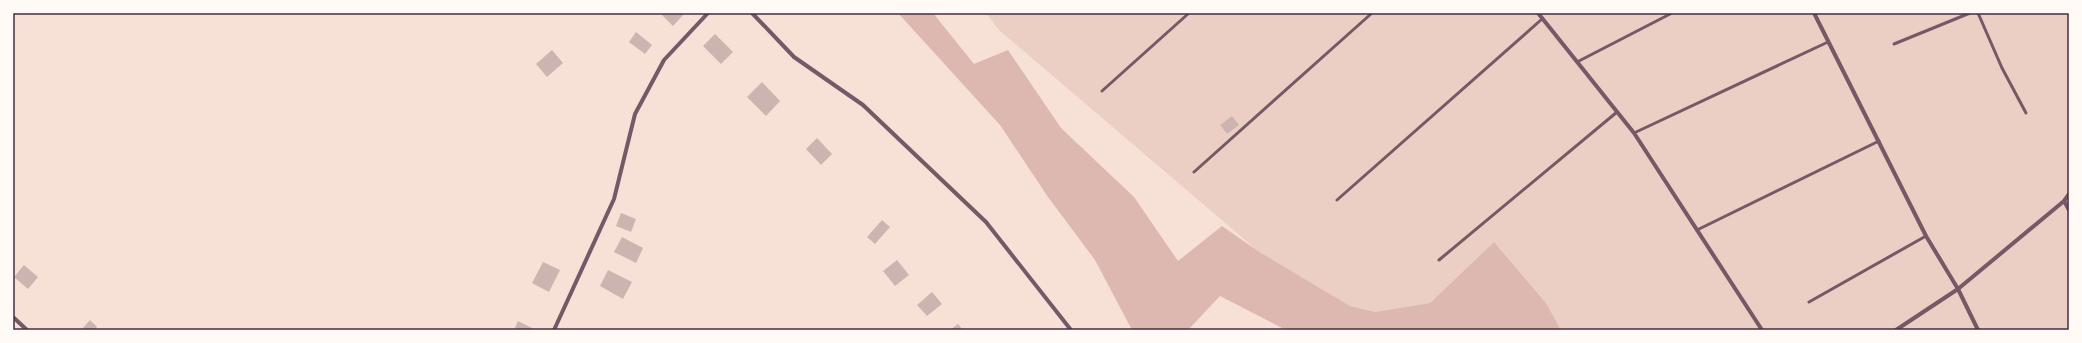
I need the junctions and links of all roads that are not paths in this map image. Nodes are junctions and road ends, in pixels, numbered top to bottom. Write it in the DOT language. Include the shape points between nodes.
graph roads {
  1 [pos="708,13"];
  2 [pos="752,13"];
  3 [pos="1189,13"];
  4 [pos="1372,13"];
  5 [pos="1538,13"];
  6 [pos="1672,13"];
  7 [pos="1814,13"];
  8 [pos="1970,13"];
  9 [pos="1978,13"];
  10 [pos="1542,19"];
  11 [pos="1828,42"];
  12 [pos="1894,44"];
  13 [pos="1577,62"];
  14 [pos="1102,91"];
  15 [pos="1617,112"];
  16 [pos="2026,113"];
  17 [pos="1634,133"];
  18 [pos="1879,141"];
  19 [pos="1194,172"];
  20 [pos="2069,194"];
  21 [pos="1337,200"];
  22 [pos="2064,201"];
  23 [pos="2069,210"];
  24 [pos="1697,230"];
  25 [pos="1926,236"];
  26 [pos="1439,260"];
  27 [pos="1958,289"];
  28 [pos="1809,302"];
  29 [pos="13,317"];
  30 [pos="27,330"];
  31 [pos="554,330"];
  32 [pos="1071,330"];
  33 [pos="1762,330"];
  34 [pos="1896,330"];
  35 [pos="1978,330"];
  1 -- 31 [label="street" via="664,60 635,114 614,199"];
  2 -- 32 [label="street" via="794,57 863,105 986,222"];
  3 -- 14 [label="lane"];
  4 -- 19 [label="lane"];
  5 -- 10 [label="street"];
  6 -- 13 [label="lane"];
  7 -- 11 [label="street"];
  8 -- 12 [label="lane"];
  9 -- 16 [label="lane" via="2002,68"];
  10 -- 13 [label="street"];
  10 -- 21 [label="lane"];
  11 -- 17 [label="lane"];
  11 -- 18 [label="street"];
  13 -- 15 [label="street"];
  15 -- 17 [label="street"];
  15 -- 26 [label="lane"];
  17 -- 24 [label="street"];
  18 -- 24 [label="lane"];
  18 -- 25 [label="street"];
  20 -- 22 [label="street"];
  22 -- 23 [label="street"];
  22 -- 27 [label="street"];
  24 -- 33 [label="street"];
  25 -- 27 [label="street"];
  25 -- 28 [label="lane"];
  27 -- 34 [label="street"];
  27 -- 35 [label="street"];
  29 -- 30 [label="street"];
}
